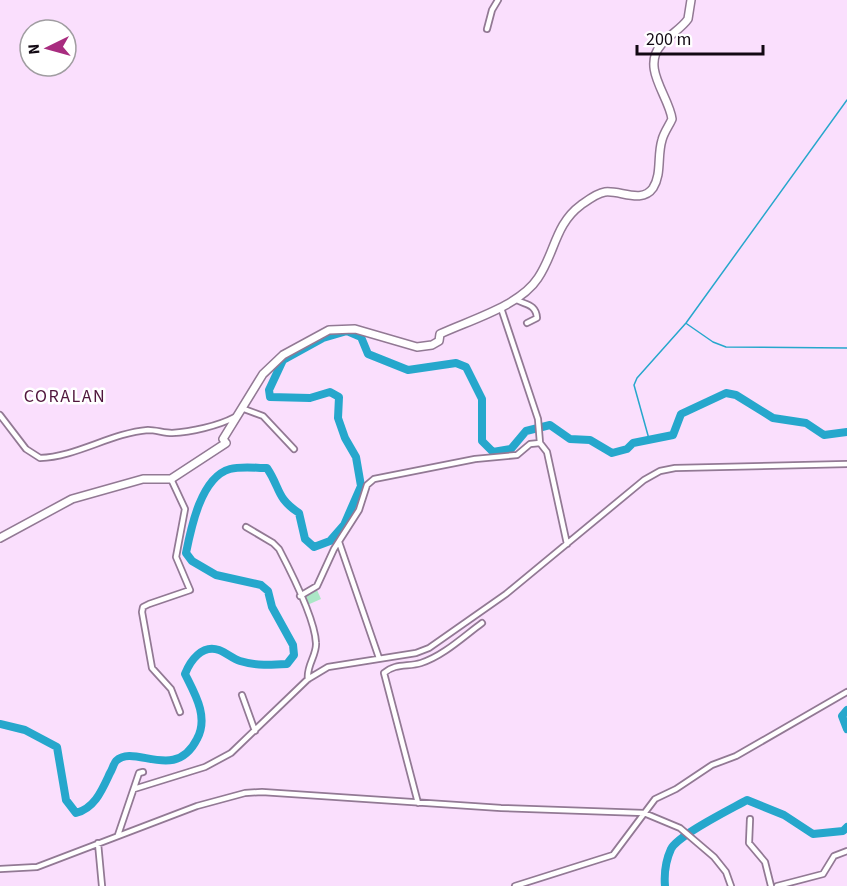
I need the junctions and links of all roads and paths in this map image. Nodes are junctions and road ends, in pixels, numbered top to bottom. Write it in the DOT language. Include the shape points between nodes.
graph roads {
  1 [pos="498,0"];
  2 [pos="691,0"];
  3 [pos="487,29"];
  4 [pos="514,299"];
  5 [pos="501,308"];
  6 [pos="527,323"];
  7 [pos="243,411"];
  8 [pos="0,415"];
  9 [pos="540,443"];
  10 [pos="294,449"];
  11 [pos="847,464"];
  12 [pos="171,479"];
  13 [pos="246,527"];
  14 [pos="0,538"];
  15 [pos="339,542"];
  16 [pos="567,544"];
  17 [pos="300,596"];
  18 [pos="482,623"];
  19 [pos="399,656"];
  20 [pos="379,658"];
  21 [pos="400,665"];
  22 [pos="308,680"];
  23 [pos="847,692"];
  24 [pos="242,695"];
  25 [pos="180,712"];
  26 [pos="255,731"];
  27 [pos="142,787"];
  28 [pos="134,789"];
  29 [pos="418,803"];
  30 [pos="644,813"];
  31 [pos="750,819"];
  32 [pos="118,835"];
  33 [pos="98,843"];
  34 [pos="847,851"];
  35 [pos="0,869"];
  36 [pos="102,886"];
  37 [pos="515,886"];
  38 [pos="731,886"];
  39 [pos="771,886"];
  40 [pos="777,886"];
  1 -- 3 [label="street"];
  2 -- 4 [label="street" via="688,19 655,54 657,78 672,119 661,141 659,170 652,190 639,196 598,194 573,211 557,234 539,278"];
  4 -- 5 [label="street"];
  4 -- 6 [label="street" via="526,302 536,312 537,318"];
  5 -- 7 [label="street" via="440,334 439,341 432,345 417,347 355,329 329,330 277,360 263,374"];
  5 -- 9 [label="street" via="538,421"];
  7 -- 8 [label="street" via="227,421 169,433 150,430 40,458 26,449"];
  7 -- 10 [label="street" via="263,416"];
  7 -- 12 [label="street" via="223,439 226,443"];
  9 -- 15 [label="street" via="530,444 517,454 374,479 367,485 359,510"];
  9 -- 16 [label="street" via="548,452"];
  11 -- 16 [label="street" via="660,471"];
  12 -- 14 [label="street" via="143,479 72,499"];
  12 -- 25 [label="street" via="185,509 176,557 190,590 148,604 142,612 152,668 171,689"];
  13 -- 17 [label="street" via="276,546"];
  15 -- 17 [label="street" via="317,586"];
  15 -- 20 [label="street"];
  16 -- 19 [label="street" via="434,646"];
  17 -- 22 [label="street" via="316,644"];
  18 -- 21 [label="street" via="432,659"];
  19 -- 20 [label="street"];
  19 -- 21 [label="street"];
  20 -- 22 [label="street" via="334,665"];
  21 -- 29 [label="street" via="386,670 384,676"];
  22 -- 26 [label="street"];
  23 -- 30 [label="street" via="658,796"];
  24 -- 26 [label="street"];
  26 -- 27 [label="street" via="217,762"];
  27 -- 28 [label="street"];
  27 -- 28 [label="street" via="143,771"];
  28 -- 32 [label="street"];
  29 -- 30 [label="street"];
  29 -- 32 [label="street" via="253,792 197,806"];
  30 -- 37 [label="street" via="614,855"];
  30 -- 38 [label="street" via="680,828 720,862"];
  31 -- 39 [label="street" via="749,843 765,862"];
  32 -- 33 [label="street"];
  33 -- 35 [label="street" via="37,867"];
  33 -- 36 [label="street"];
  34 -- 40 [label="street" via="834,856 823,874"];
}
